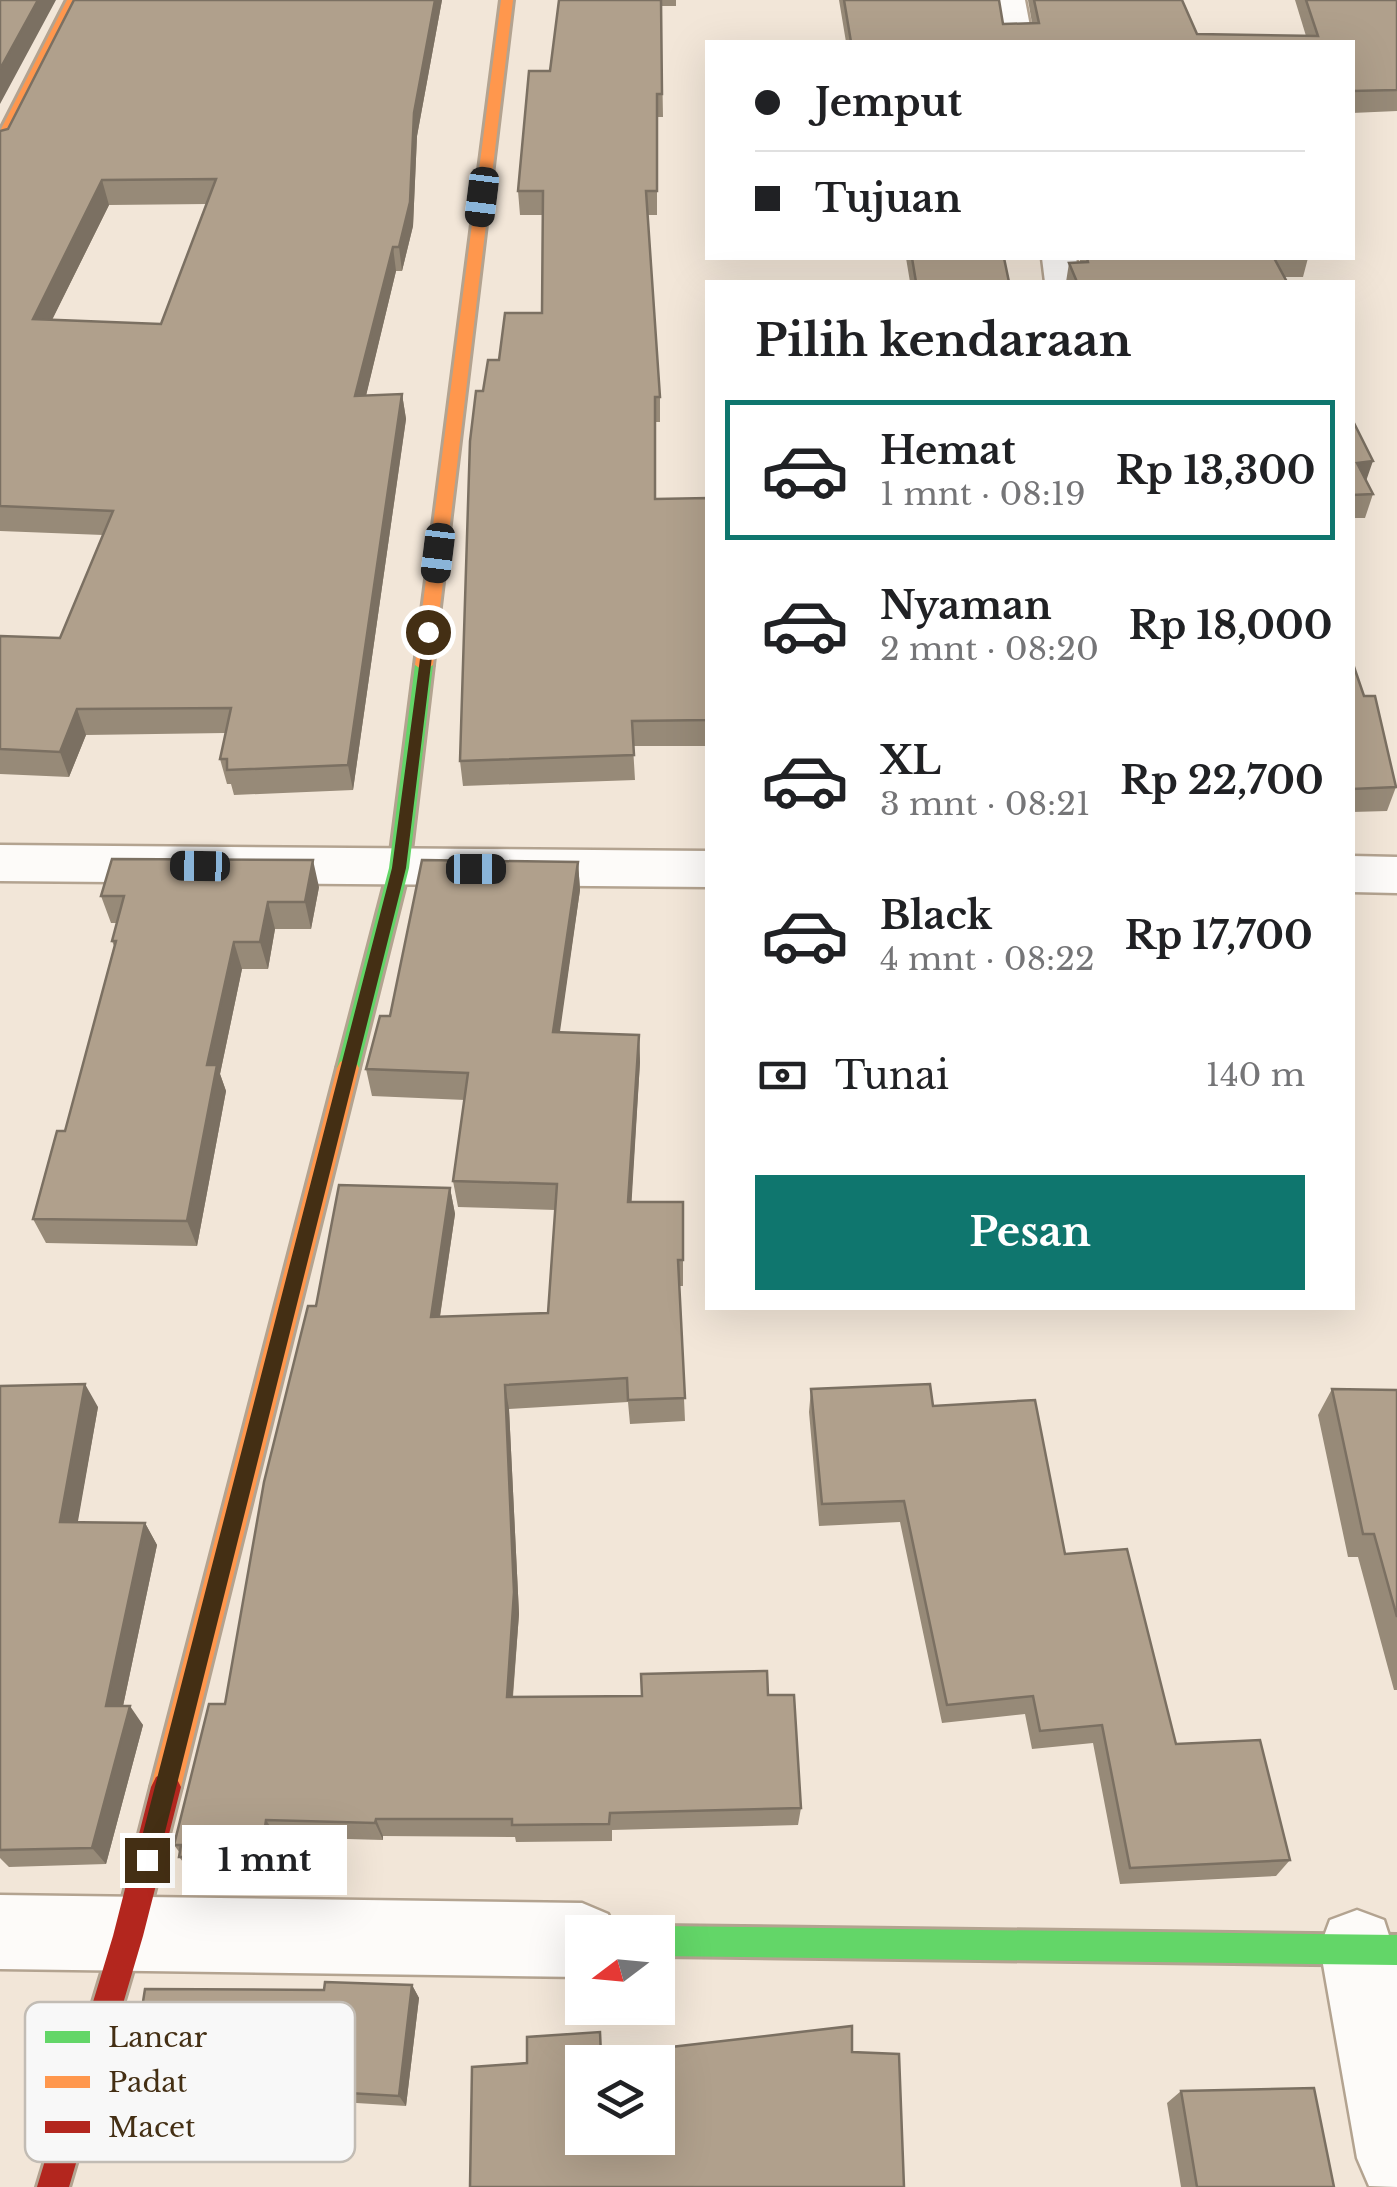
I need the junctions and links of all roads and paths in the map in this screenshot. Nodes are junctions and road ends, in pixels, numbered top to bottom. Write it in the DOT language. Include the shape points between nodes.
graph roads {
  1 [pos="73,0"];
  2 [pos="507,0"];
  3 [pos="1010,0"];
  4 [pos="1018,40"];
  5 [pos="0,144"];
  6 [pos="0,863"];
  7 [pos="399,868"];
  8 [pos="705,869"];
  9 [pos="1355,874"];
  10 [pos="1397,875"];
  11 [pos="0,1932"];
  12 [pos="128,1936"];
  13 [pos="565,1940"];
  14 [pos="675,1941"];
  15 [pos="1377,1949"];
  16 [pos="109,2002"];
  17 [pos="1397,2158"];
  18 [pos="61,2162"];
  19 [pos="54,2187"];
  1 -- 5 [label="street"];
  2 -- 7 [label="street"];
  3 -- 4 [label="street"];
  6 -- 7 [label="street"];
  7 -- 8 [label="street"];
  7 -- 12 [label="street"];
  9 -- 10 [label="street"];
  11 -- 12 [label="street"];
  12 -- 13 [label="street"];
  12 -- 16 [label="street"];
  14 -- 15 [label="street"];
  15 -- 17 [label="street"];
  18 -- 19 [label="street"];
}
